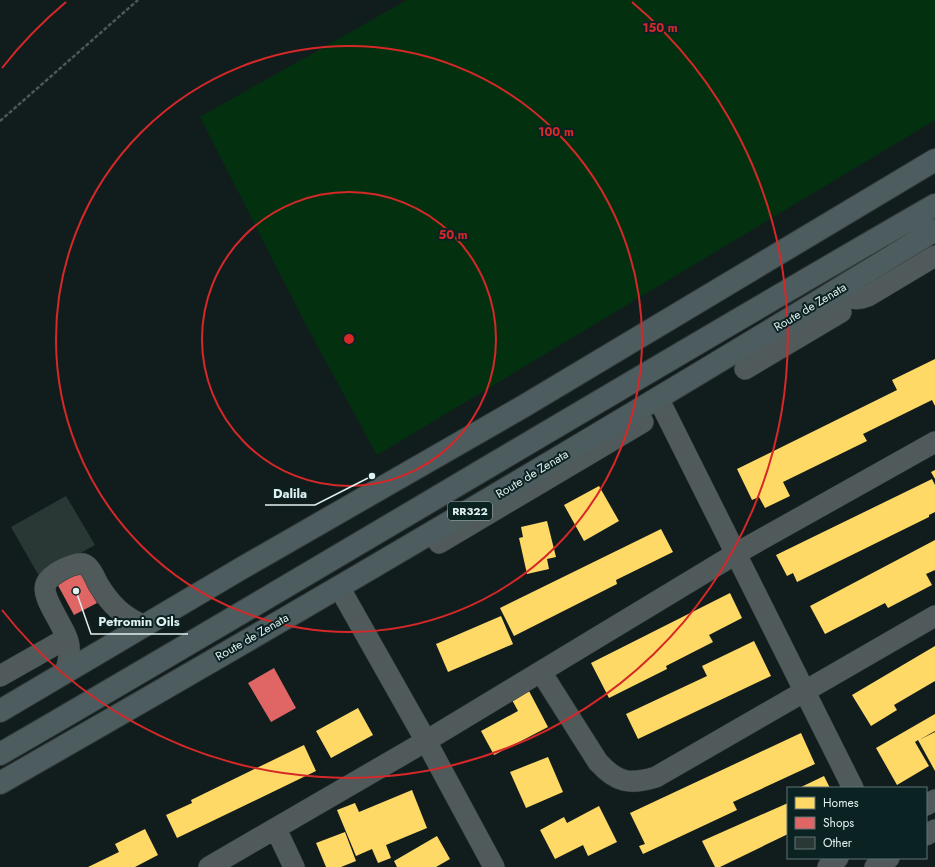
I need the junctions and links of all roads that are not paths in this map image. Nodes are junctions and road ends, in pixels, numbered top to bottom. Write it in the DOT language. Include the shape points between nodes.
graph roads {
  1 [pos="935,160"];
  2 [pos="935,190"];
  3 [pos="935,204"];
  4 [pos="935,230"];
  5 [pos="935,256"];
  6 [pos="838,289"];
  7 [pos="841,312"];
  8 [pos="772,342"];
  9 [pos="745,369"];
  10 [pos="658,398"];
  11 [pos="643,422"];
  12 [pos="618,430"];
  13 [pos="935,442"];
  14 [pos="439,542"];
  15 [pos="737,553"];
  16 [pos="339,587"];
  17 [pos="935,616"];
  18 [pos="145,626"];
  19 [pos="67,638"];
  20 [pos="541,672"];
  21 [pos="66,673"];
  22 [pos="0,676"];
  23 [pos="805,691"];
  24 [pos="0,711"];
  25 [pos="0,740"];
  26 [pos="426,741"];
  27 [pos="0,754"];
  28 [pos="0,783"];
  29 [pos="853,787"];
  30 [pos="276,829"];
  31 [pos="837,859"];
  32 [pos="860,859"];
  33 [pos="887,859"];
  34 [pos="210,867"];
  35 [pos="294,867"];
  36 [pos="494,867"];
  37 [pos="828,867"];
  38 [pos="868,867"];
  39 [pos="875,867"];
  1 -- 18 [label="main road" via="524,406"];
  2 -- 25 [label="main road" via="766,287"];
  3 -- 27 [label="main road, RR322"];
  4 -- 6 [label="main road, Route de Zenata / RR322"];
  5 -- 6 [label="street" via="861,299 847,297"];
  6 -- 8 [label="main road, Route de Zenata / RR322"];
  7 -- 8 [label="street"];
  8 -- 9 [label="street"];
  8 -- 10 [label="main road, Route de Zenata / RR322"];
  10 -- 12 [label="main road, Route de Zenata / RR322"];
  10 -- 15 [label="street"];
  11 -- 12 [label="street"];
  12 -- 14 [label="street"];
  12 -- 16 [label="main road, Route de Zenata / RR322"];
  13 -- 15 [label="street"];
  15 -- 20 [label="street"];
  15 -- 23 [label="street"];
  16 -- 26 [label="street"];
  16 -- 28 [label="main road, Route de Zenata / RR322"];
  17 -- 23 [label="street"];
  18 -- 19 [label="street" via="118,611 88,567 79,562 51,577 45,587 46,596"];
  18 -- 21 [label="main road"];
  19 -- 21 [label="street" via="69,654"];
  19 -- 22 [label="street"];
  20 -- 23 [label="street" via="598,762 609,774 623,780 638,782 656,776"];
  20 -- 26 [label="street"];
  21 -- 24 [label="main road"];
  23 -- 29 [label="street"];
  26 -- 30 [label="street"];
  26 -- 36 [label="street"];
  30 -- 34 [label="street"];
  30 -- 35 [label="street"];
  31 -- 37 [label="street"];
  32 -- 38 [label="street"];
  33 -- 39 [label="street"];
}
